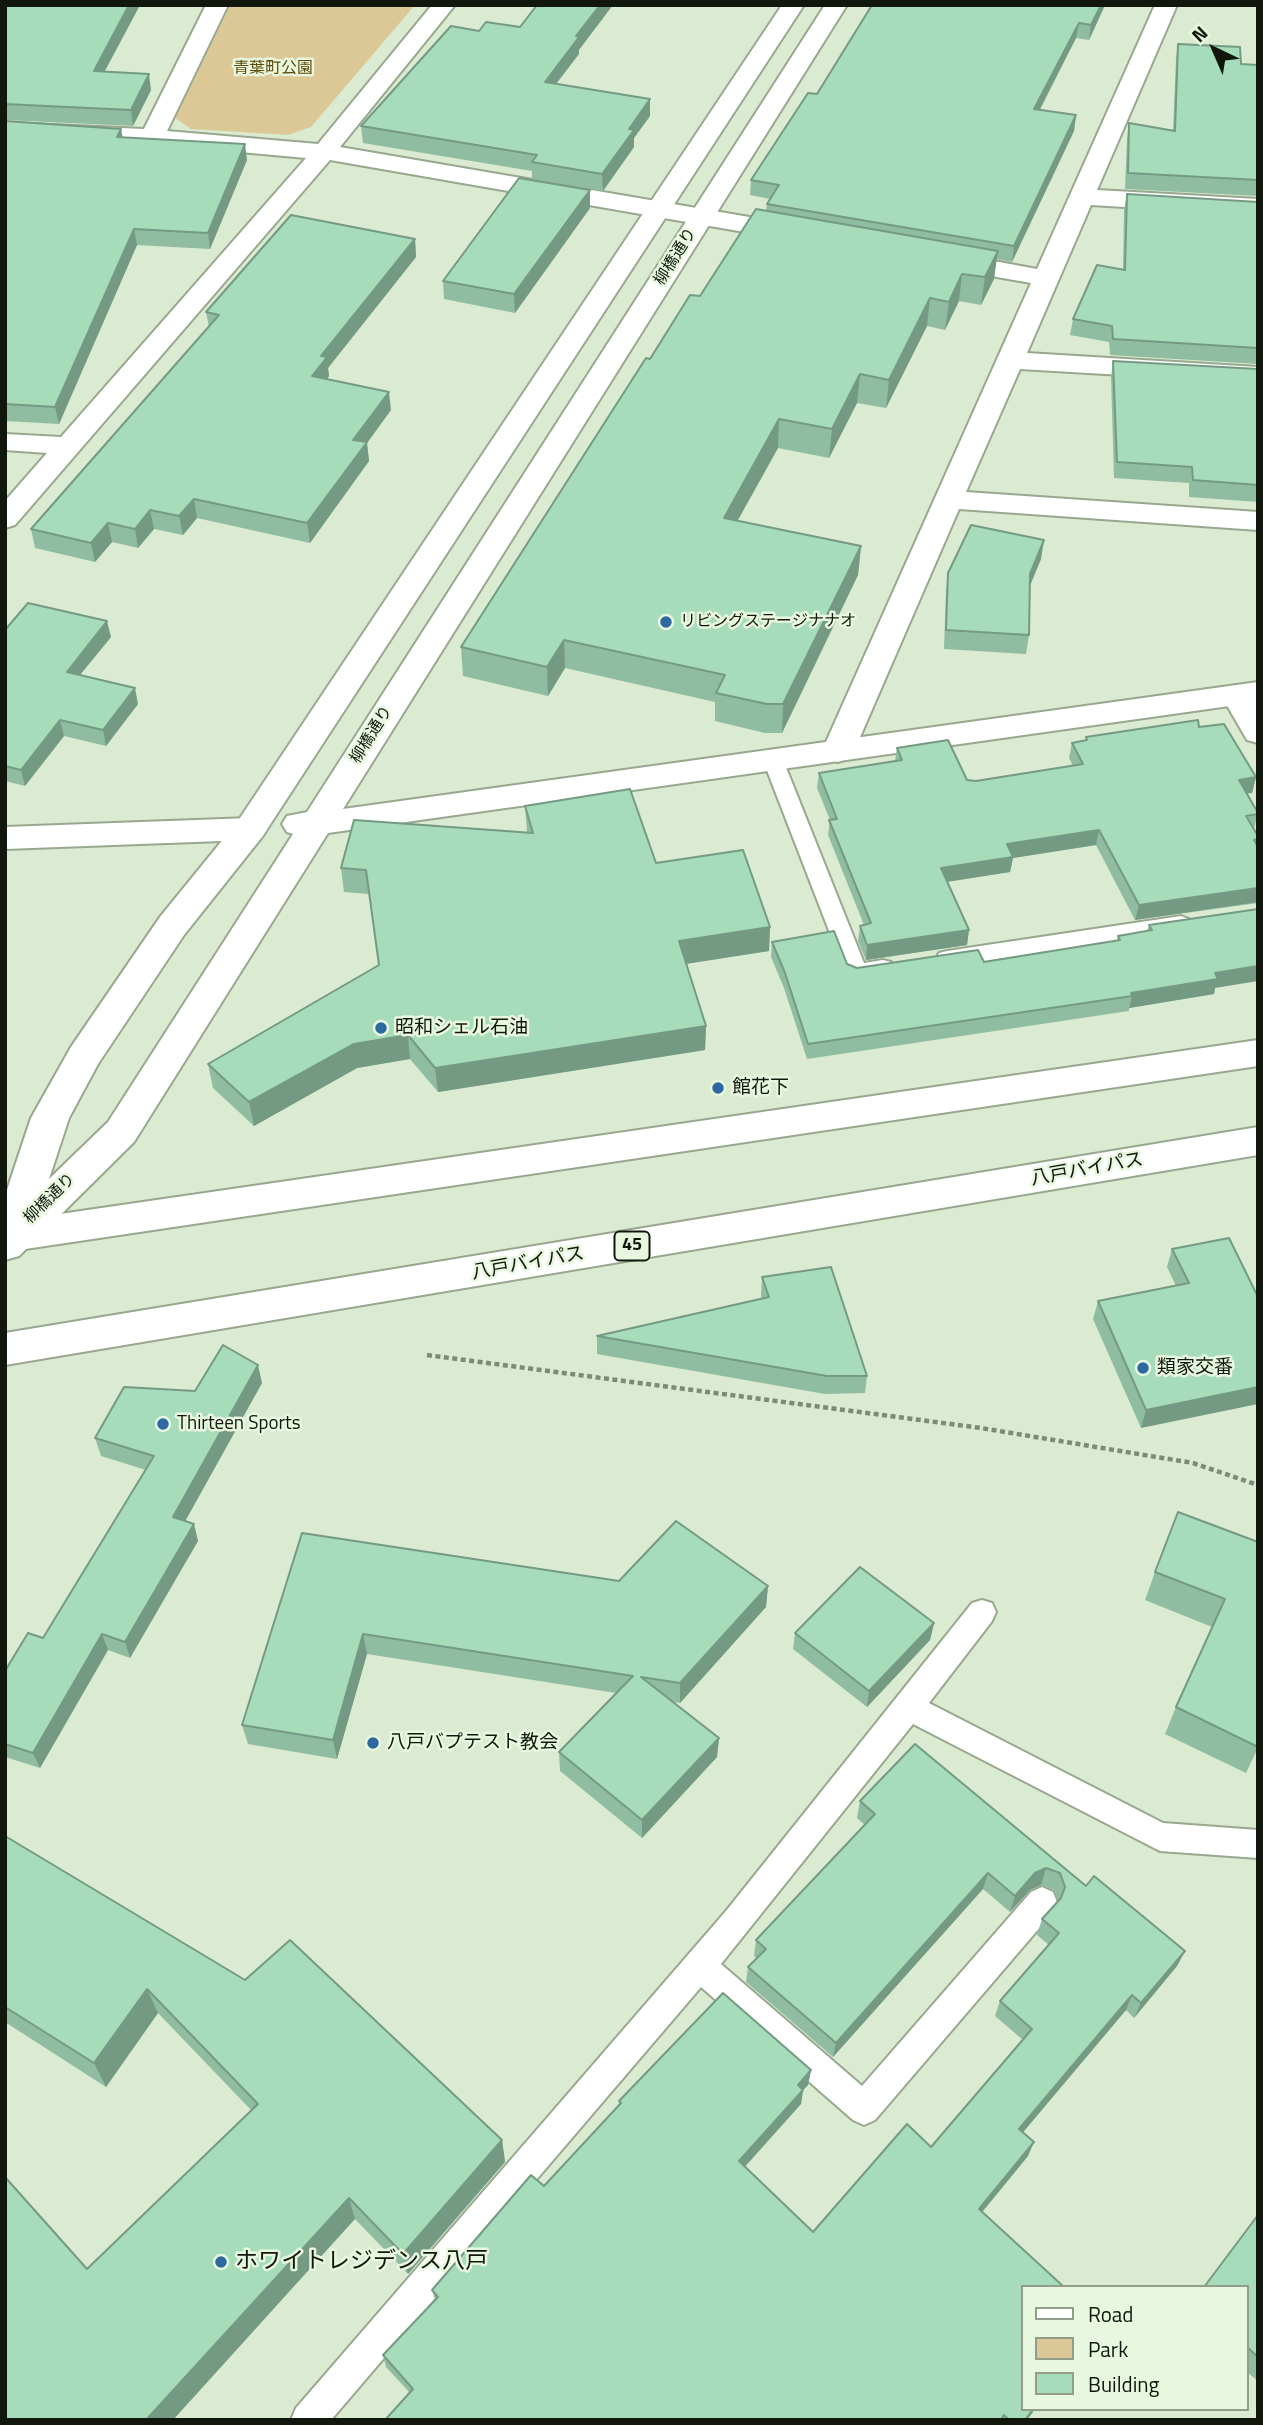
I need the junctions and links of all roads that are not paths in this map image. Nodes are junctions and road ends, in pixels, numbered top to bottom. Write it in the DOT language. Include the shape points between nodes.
graph roads {
  1 [pos="217,5"];
  2 [pos="444,5"];
  3 [pos="793,5"];
  4 [pos="836,5"];
  5 [pos="1166,5"];
  6 [pos="5,130"];
  7 [pos="152,138"];
  8 [pos="324,152"];
  9 [pos="1083,197"];
  10 [pos="1258,206"];
  11 [pos="658,209"];
  12 [pos="702,217"];
  13 [pos="826,239"];
  14 [pos="922,256"];
  15 [pos="1046,278"];
  16 [pos="1012,360"];
  17 [pos="1258,375"];
  18 [pos="5,442"];
  19 [pos="66,446"];
  20 [pos="951,500"];
  21 [pos="5,519"];
  22 [pos="1258,522"];
  23 [pos="1247,694"];
  24 [pos="1258,733"];
  25 [pos="838,751"];
  26 [pos="773,760"];
  27 [pos="316,823"];
  28 [pos="250,829"];
  29 [pos="5,838"];
  30 [pos="1204,921"];
  31 [pos="1258,1053"];
  32 [pos="1258,1141"];
  33 [pos="7,1238"];
  34 [pos="5,1349"];
  35 [pos="982,1612"];
  36 [pos="910,1708"];
  37 [pos="1258,1844"];
  38 [pos="1042,1902"];
  39 [pos="701,1967"];
  40 [pos="308,2420"];
  1 -- 7 [label="main road"];
  2 -- 8 [label="main road"];
  3 -- 11 [label="main road, 柳橋通り"];
  4 -- 12 [label="main road, 柳橋通り"];
  5 -- 9 [label="main road"];
  6 -- 7 [label="main road"];
  7 -- 8 [label="main road"];
  8 -- 11 [label="main road"];
  8 -- 19 [label="main road"];
  9 -- 10 [label="main road"];
  9 -- 15 [label="main road"];
  11 -- 12 [label="main road"];
  11 -- 28 [label="main road, 柳橋通り"];
  12 -- 13 [label="main road"];
  12 -- 27 [label="main road, 柳橋通り"];
  14 -- 15 [label="main road"];
  15 -- 16 [label="main road"];
  16 -- 17 [label="main road"];
  16 -- 20 [label="main road"];
  18 -- 19 [label="main road"];
  19 -- 21 [label="main road"];
  20 -- 22 [label="main road"];
  20 -- 25 [label="main road"];
  23 -- 24 [label="main road"];
  23 -- 25 [label="main road"];
  25 -- 26 [label="main road"];
  26 -- 27 [label="main road"];
  26 -- 30 [label="lane" via="856,972"];
  27 -- 28 [label="main road"];
  27 -- 33 [label="main road, 柳橋通り" via="121,1132"];
  28 -- 29 [label="main road"];
  28 -- 33 [label="main road, 柳橋通り" via="172,926 83,1056 50,1118"];
  31 -- 33 [label="main road"];
  32 -- 34 [label="main road, 八戸バイパス / 45"];
  35 -- 36 [label="lane"];
  36 -- 37 [label="lane" via="1160,1837"];
  36 -- 39 [label="lane"];
  38 -- 39 [label="lane" via="864,2109"];
  39 -- 40 [label="lane"];
}
